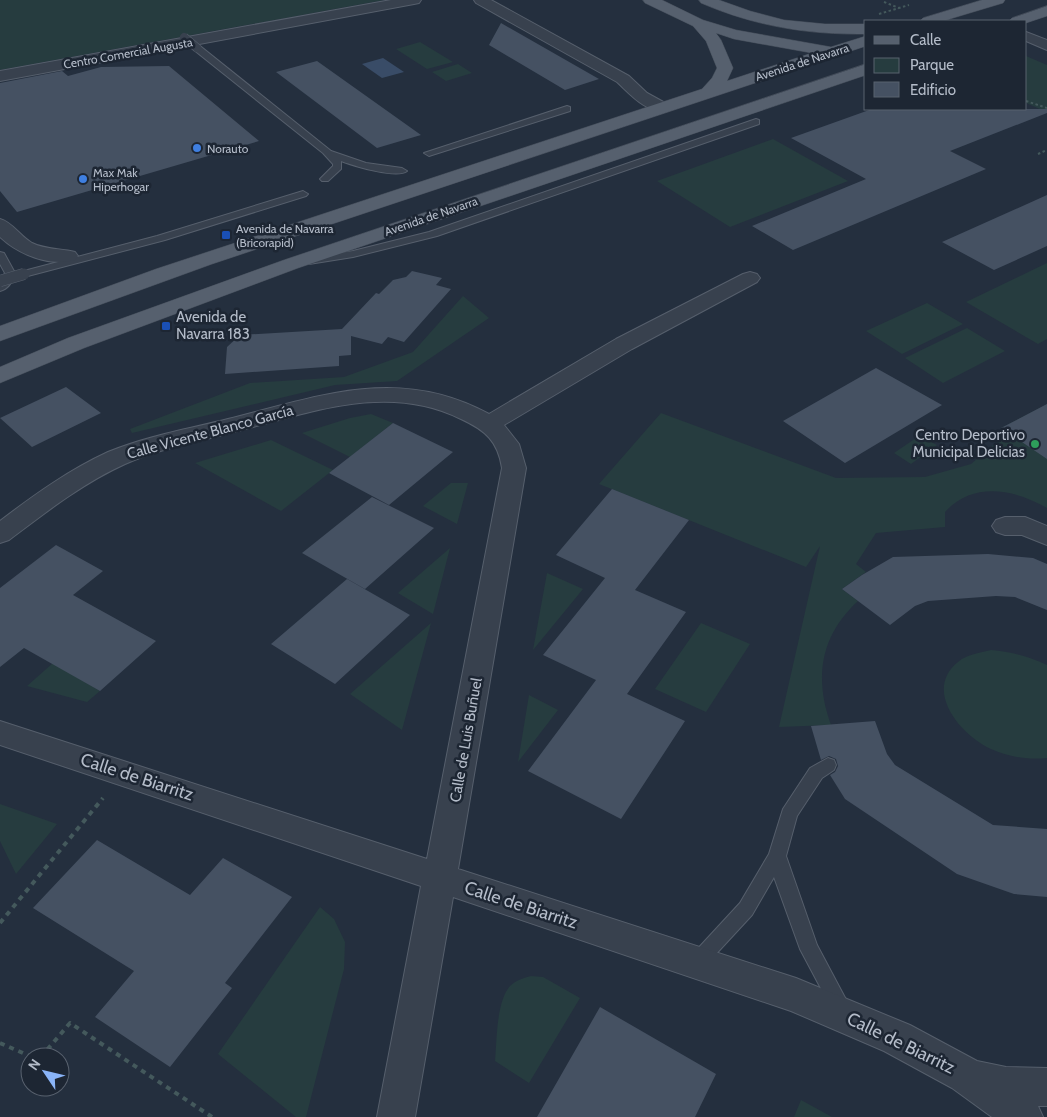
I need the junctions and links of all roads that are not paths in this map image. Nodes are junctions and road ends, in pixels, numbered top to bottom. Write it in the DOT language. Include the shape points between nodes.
graph roads {
  1 [pos="414,0"];
  2 [pos="481,0"];
  3 [pos="650,0"];
  4 [pos="706,0"];
  5 [pos="998,0"];
  6 [pos="1047,12"];
  7 [pos="931,20"];
  8 [pos="1020,20"];
  9 [pos="698,23"];
  10 [pos="800,26"];
  11 [pos="864,29"];
  12 [pos="1027,36"];
  13 [pos="184,37"];
  14 [pos="864,43"];
  15 [pos="1047,45"];
  16 [pos="832,52"];
  17 [pos="864,57"];
  18 [pos="864,70"];
  19 [pos="0,76"];
  20 [pos="821,84"];
  21 [pos="708,91"];
  22 [pos="661,107"];
  23 [pos="567,109"];
  24 [pos="756,122"];
  25 [pos="326,151"];
  26 [pos="429,153"];
  27 [pos="402,171"];
  28 [pos="325,179"];
  29 [pos="303,194"];
  30 [pos="0,225"];
  31 [pos="0,255"];
  32 [pos="68,256"];
  33 [pos="291,264"];
  34 [pos="24,274"];
  35 [pos="750,278"];
  36 [pos="0,281"];
  37 [pos="0,288"];
  38 [pos="0,334"];
  39 [pos="0,376"];
  40 [pos="440,400"];
  41 [pos="488,424"];
  42 [pos="1005,526"];
  43 [pos="0,534"];
  44 [pos="1047,536"];
  45 [pos="0,732"];
  46 [pos="828,765"];
  47 [pos="777,856"];
  48 [pos="441,878"];
  49 [pos="696,962"];
  50 [pos="845,1015"];
  51 [pos="965,1075"];
  52 [pos="1047,1087"];
  53 [pos="396,1117"];
  54 [pos="1024,1117"];
  1 -- 19 [label="street, Centro Comercial Augusta"];
  2 -- 22 [label="street" via="623,79 641,96"];
  3 -- 9 [label="main road"];
  4 -- 10 [label="main road" via="762,20"];
  5 -- 7 [label="main road"];
  6 -- 8 [label="main road"];
  9 -- 16 [label="main road" via="753,38"];
  9 -- 21 [label="main road" via="713,40 725,68"];
  10 -- 11 [label="main road"];
  10 -- 16 [label="main road" via="821,38"];
  12 -- 15 [label="street"];
  13 -- 25 [label="lane, bridge"];
  14 -- 16 [label="main road, Avenida de Navarra"];
  16 -- 17 [label="main road"];
  16 -- 20 [label="main road" via="830,66"];
  16 -- 21 [label="main road, Avenida de Navarra"];
  18 -- 20 [label="main road, Avenida de Navarra"];
  20 -- 33 [label="main road, Avenida de Navarra"];
  21 -- 22 [label="main road, Avenida de Navarra"];
  22 -- 38 [label="main road, Avenida de Navarra" via="111,292"];
  23 -- 26 [label="lane"];
  24 -- 33 [label="lane" via="433,234 352,254"];
  25 -- 27 [label="lane" via="364,166"];
  25 -- 28 [label="lane" via="338,167"];
  29 -- 34 [label="lane" via="161,238"];
  30 -- 32 [label="street" via="26,248"];
  31 -- 37 [label="lane" via="10,273"];
  32 -- 34 [label="lane"];
  33 -- 39 [label="main road, Avenida de Navarra" via="85,340"];
  34 -- 36 [label="lane, bridge"];
  35 -- 41 [label="street" via="624,344"];
  40 -- 41 [label="street, Calle de Luis Buñuel"];
  40 -- 43 [label="street, Calle Vicente Blanco García" via="414,395 351,396 144,448 96,468"];
  41 -- 48 [label="street, Calle de Luis Buñuel" via="507,440 514,468"];
  42 -- 44 [label="street" via="1025,526"];
  45 -- 48 [label="street, Calle de Biarritz"];
  46 -- 47 [label="lane" via="816,773 789,814"];
  47 -- 49 [label="lane" via="746,909"];
  47 -- 50 [label="lane" via="809,949"];
  48 -- 49 [label="street, Calle de Biarritz"];
  48 -- 53 [label="street, Calle de Luis Buñuel"];
  49 -- 50 [label="street, Calle de Biarritz"];
  50 -- 51 [label="street, Calle de Biarritz" via="897,1038"];
  51 -- 52 [label="street" via="1006,1086"];
  51 -- 54 [label="street, Calle de Biarritz"];
}
